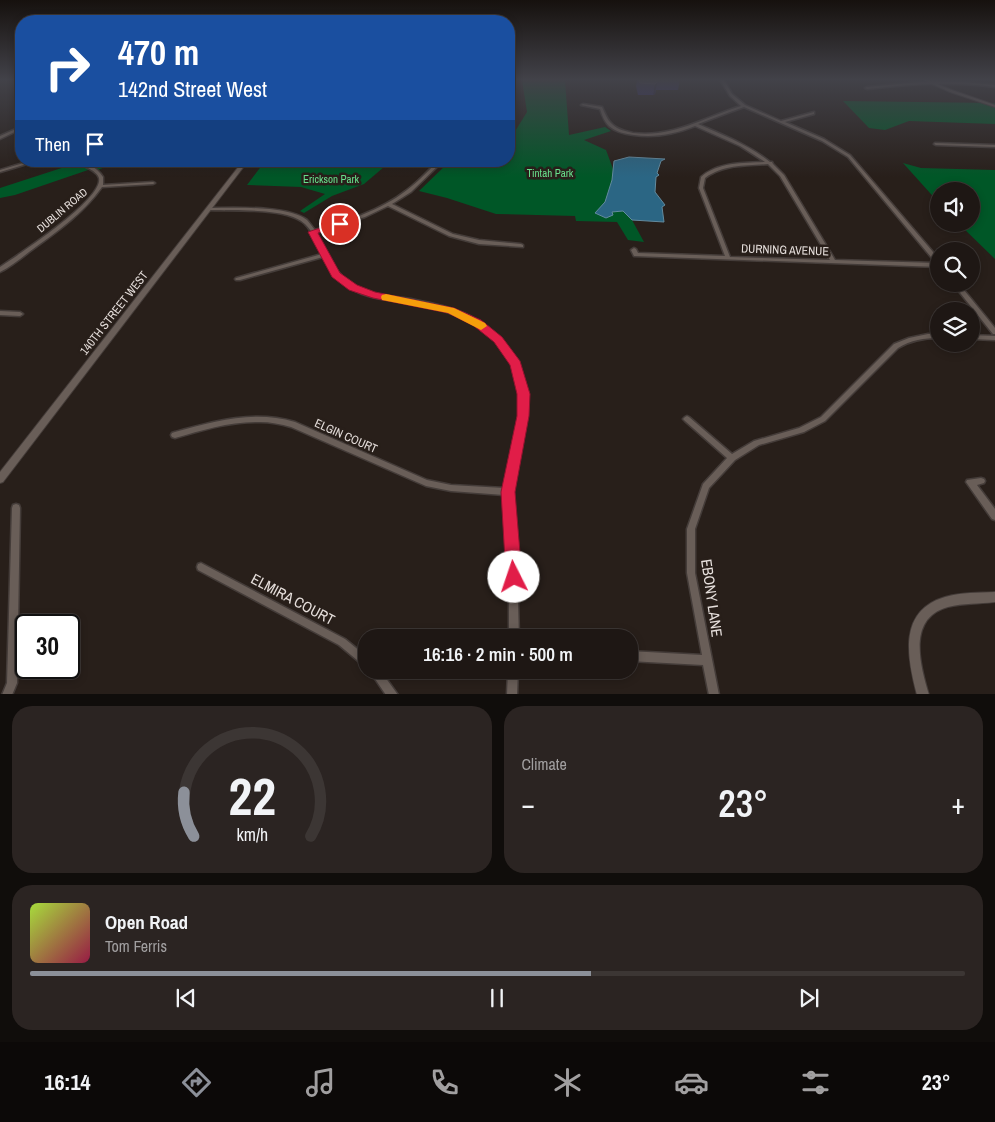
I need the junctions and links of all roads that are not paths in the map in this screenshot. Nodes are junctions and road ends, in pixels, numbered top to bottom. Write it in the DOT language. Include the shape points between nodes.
graph roads {
  1 [pos="603,112"];
  2 [pos="721,112"];
  3 [pos="759,112"];
  4 [pos="813,113"];
  5 [pos="781,122"];
  6 [pos="694,124"];
  7 [pos="15,131"];
  8 [pos="0,138"];
  9 [pos="936,144"];
  10 [pos="995,146"];
  11 [pos="771,163"];
  12 [pos="15,167"];
  13 [pos="87,167"];
  14 [pos="241,167"];
  15 [pos="434,167"];
  16 [pos="0,171"];
  17 [pos="153,183"];
  18 [pos="102,186"];
  19 [pos="389,205"];
  20 [pos="209,209"];
  21 [pos="313,232"];
  22 [pos="521,246"];
  23 [pos="634,250"];
  24 [pos="930,253"];
  25 [pos="324,254"];
  26 [pos="728,258"];
  27 [pos="834,262"];
  28 [pos="930,264"];
  29 [pos="0,270"];
  30 [pos="238,279"];
  31 [pos="962,292"];
  32 [pos="0,313"];
  33 [pos="20,314"];
  34 [pos="995,332"];
  35 [pos="930,337"];
  36 [pos="980,337"];
  37 [pos="995,338"];
  38 [pos="687,419"];
  39 [pos="175,435"];
  40 [pos="732,458"];
  41 [pos="0,479"];
  42 [pos="981,481"];
  43 [pos="508,492"];
  44 [pos="16,508"];
  45 [pos="995,516"];
  46 [pos="201,567"];
  47 [pos="995,597"];
  48 [pos="514,629"];
  49 [pos="358,655"];
  50 [pos="638,656"];
  51 [pos="707,660"];
  52 [pos="381,679"];
  53 [pos="513,679"];
  54 [pos="7,694"];
  55 [pos="393,694"];
  56 [pos="512,694"];
  57 [pos="714,694"];
  58 [pos="923,694"];
  1 -- 6 [label="street" via="614,128 641,136 667,134"];
  2 -- 6 [label="street"];
  3 -- 5 [label="street"];
  4 -- 5 [label="street"];
  5 -- 24 [label="street" via="824,140 850,156"];
  6 -- 11 [label="street" via="745,146"];
  7 -- 8 [label="street"];
  9 -- 10 [label="street"];
  11 -- 26 [label="street" via="723,167 702,178 701,188"];
  11 -- 27 [label="street"];
  12 -- 16 [label="street"];
  13 -- 18 [label="street, DUBLIN ROAD" via="102,178"];
  14 -- 20 [label="street, 140TH STREET WEST"];
  15 -- 19 [label="street" via="410,191"];
  17 -- 18 [label="street"];
  18 -- 29 [label="street, DUBLIN ROAD" via="63,224"];
  19 -- 21 [label="street" via="359,219"];
  19 -- 22 [label="street" via="451,235 479,242"];
  20 -- 21 [label="street" via="287,213 304,220"];
  20 -- 41 [label="street, 140TH STREET WEST"];
  21 -- 25 [label="street"];
  23 -- 26 [label="street, DURNING AVENUE" via="636,255"];
  25 -- 30 [label="street"];
  25 -- 43 [label="street" via="336,275 353,288 450,310 478,323 498,340 516,364 524,394 523,416"];
  26 -- 27 [label="street, DURNING AVENUE"];
  27 -- 28 [label="street, DURNING AVENUE"];
  31 -- 34 [label="street"];
  32 -- 33 [label="street"];
  35 -- 40 [label="street, EBONY LANE" via="905,340 896,346 823,419 802,430 757,443"];
  36 -- 37 [label="street"];
  38 -- 40 [label="street"];
  39 -- 43 [label="street, ELGIN COURT" via="234,419 272,418 426,483"];
  40 -- 51 [label="street, EBONY LANE" via="706,486 691,529 691,572"];
  42 -- 45 [label="street" via="970,482"];
  43 -- 48 [label="street"];
  44 -- 54 [label="street" via="12,683"];
  46 -- 49 [label="street, ELMIRA COURT" via="342,642"];
  47 -- 58 [label="street" via="945,602 925,613 914,633 916,669"];
  50 -- 51 [label="street"];
  51 -- 57 [label="street, EBONY LANE"];
  52 -- 55 [label="street"];
  53 -- 56 [label="street"];
}
